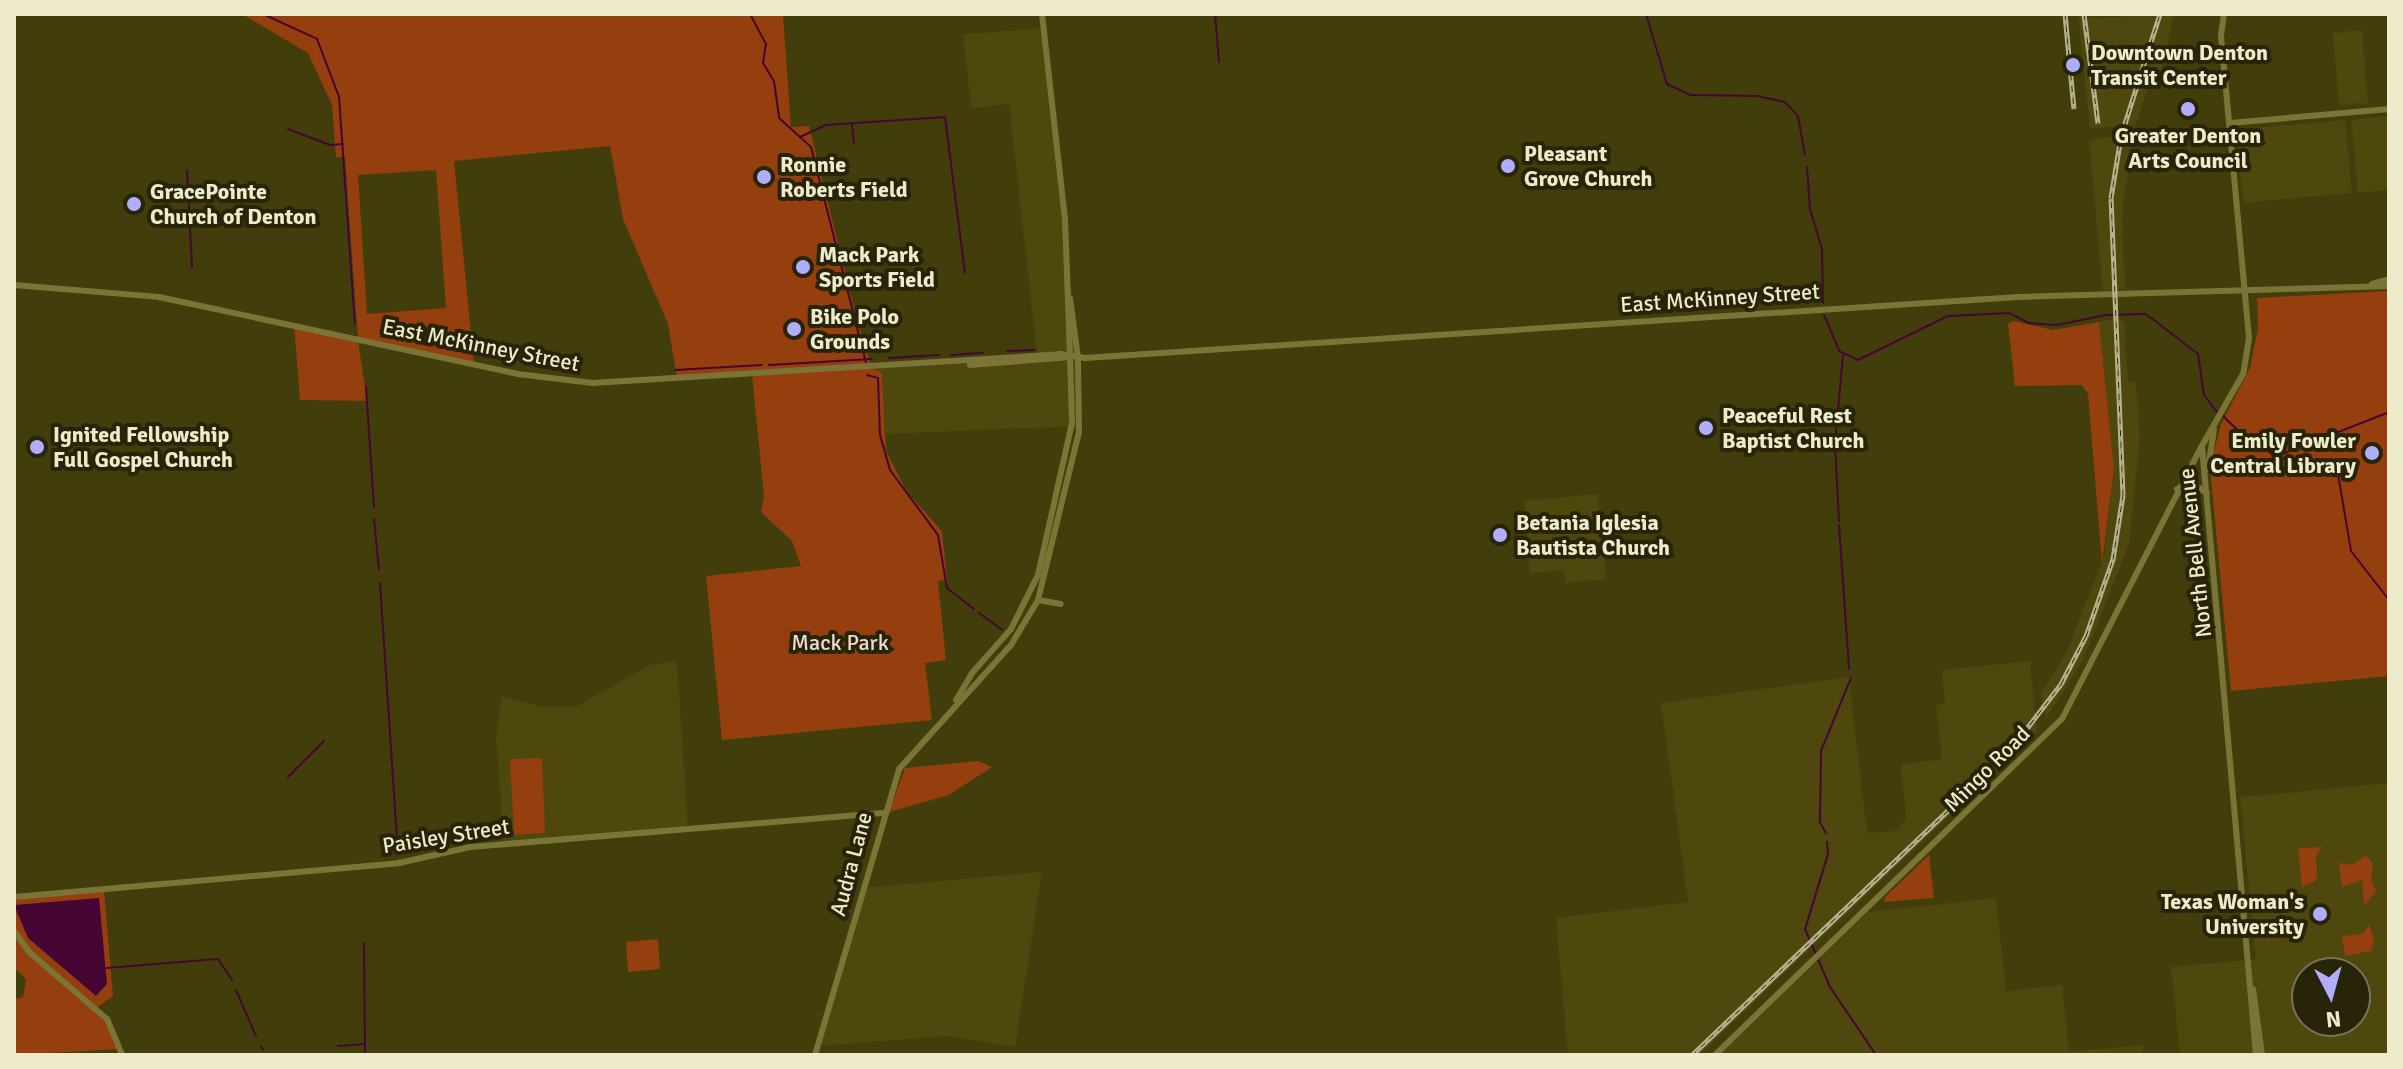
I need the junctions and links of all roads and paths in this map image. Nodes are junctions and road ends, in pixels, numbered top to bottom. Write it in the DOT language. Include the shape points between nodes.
graph roads {
  1 [pos="1042,14"];
  2 [pos="2224,14"];
  3 [pos="2389,109"];
  4 [pos="2230,123"];
  5 [pos="2389,279"];
  6 [pos="2372,284"];
  7 [pos="14,285"];
  8 [pos="2389,286"];
  9 [pos="2247,291"];
  10 [pos="1074,358"];
  11 [pos="2216,419"];
  12 [pos="2202,446"];
  13 [pos="1068,458"];
  14 [pos="2177,489"];
  15 [pos="2207,493"];
  16 [pos="1038,600"];
  17 [pos="1061,604"];
  18 [pos="987,657"];
  19 [pos="995,663"];
  20 [pos="956,701"];
  21 [pos="883,813"];
  22 [pos="14,897"];
  23 [pos="14,931"];
  24 [pos="2253,989"];
  25 [pos="122,1055"];
  26 [pos="815,1055"];
  27 [pos="1715,1055"];
  28 [pos="2256,1055"];
  29 [pos="2262,1055"];
  1 -- 10 [label="main road, Audra Lane"];
  2 -- 4 [label="main road, North Bell Avenue"];
  3 -- 4 [label="main road"];
  4 -- 9 [label="main road, North Bell Avenue"];
  5 -- 6 [label="main road, East McKinney Street"];
  6 -- 8 [label="main road, East McKinney Street"];
  6 -- 9 [label="main road, East McKinney Street"];
  7 -- 10 [label="main road, East McKinney Street" via="186,302 563,382"];
  9 -- 10 [label="main road, East McKinney Street" via="2018,297"];
  9 -- 11 [label="main road, North Bell Avenue" via="2247,358"];
  10 -- 13 [label="main road, Audra Lane" via="1080,416"];
  11 -- 12 [label="main road, North Bell Avenue"];
  11 -- 15 [label="main road"];
  12 -- 14 [label="main road, Mingo Road"];
  12 -- 15 [label="main road, North Bell Avenue"];
  13 -- 16 [label="main road, Audra Lane"];
  13 -- 18 [label="main road, Audra Lane" via="1032,591 1011,629"];
  14 -- 15 [label="main road" via="2192,483"];
  14 -- 27 [label="main road, Mingo Road" via="2062,719"];
  15 -- 24 [label="main road, North Bell Avenue"];
  16 -- 17 [label="main road"];
  16 -- 19 [label="main road, Audra Lane"];
  18 -- 19 [label="main road"];
  18 -- 20 [label="main road, Audra Lane"];
  19 -- 20 [label="main road, Audra Lane"];
  20 -- 21 [label="main road, Audra Lane" via="901,765"];
  21 -- 22 [label="main road, Paisley Street" via="470,847 399,863"];
  21 -- 26 [label="main road, Audra Lane"];
  23 -- 25 [label="main road" via="29,952 105,1017"];
  24 -- 28 [label="main road, North Bell Avenue"];
  24 -- 29 [label="main road, North Bell Avenue"];
}
